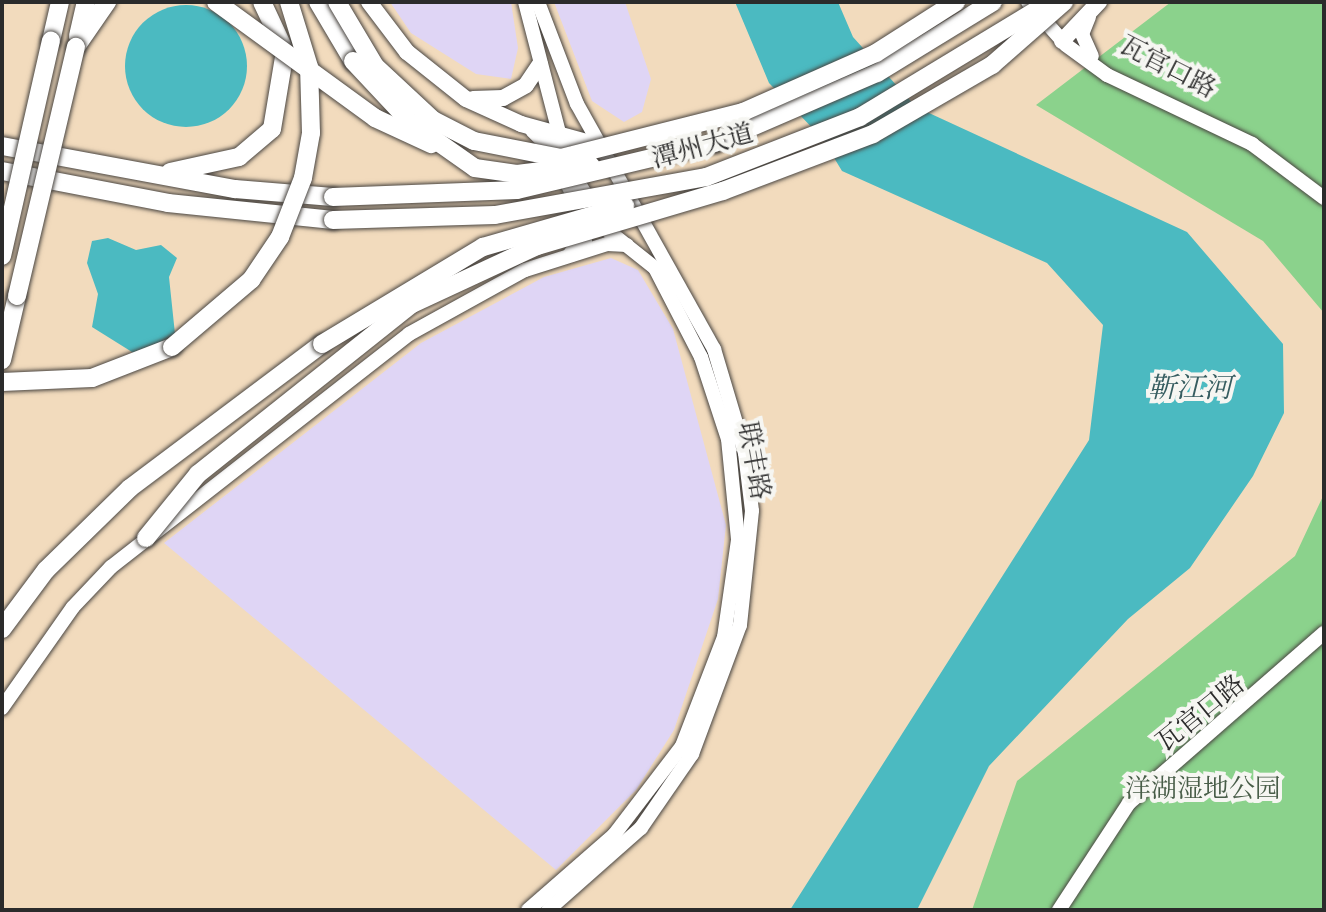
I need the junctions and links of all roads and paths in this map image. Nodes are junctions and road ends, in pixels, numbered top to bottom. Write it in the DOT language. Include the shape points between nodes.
graph roads {
  1 [pos="60,2"];
  2 [pos="86,2"];
  3 [pos="107,2"];
  4 [pos="216,2"];
  5 [pos="262,2"];
  6 [pos="289,2"];
  7 [pos="318,2"];
  8 [pos="337,2"];
  9 [pos="369,2"];
  10 [pos="525,2"];
  11 [pos="538,2"];
  12 [pos="956,2"];
  13 [pos="993,2"];
  14 [pos="1028,2"];
  15 [pos="1039,2"];
  16 [pos="1050,2"];
  17 [pos="1064,2"];
  18 [pos="1099,2"];
  19 [pos="1064,38"];
  20 [pos="76,47"];
  21 [pos="1092,56"];
  22 [pos="540,64"];
  23 [pos="466,99"];
  24 [pos="743,112"];
  25 [pos="521,124"];
  26 [pos="556,132"];
  27 [pos="2,146"];
  28 [pos="601,146"];
  29 [pos="471,159"];
  30 [pos="2,171"];
  31 [pos="141,174"];
  32 [pos="766,177"];
  33 [pos="1324,189"];
  34 [pos="1324,198"];
  35 [pos="632,247"];
  36 [pos="571,254"];
  37 [pos="2,256"];
  38 [pos="2,360"];
  39 [pos="2,382"];
  40 [pos="146,538"];
  41 [pos="2,629"];
  42 [pos="1324,633"];
  43 [pos="1324,642"];
  44 [pos="2,708"];
  45 [pos="528,910"];
  46 [pos="548,910"];
  47 [pos="1062,910"];
  1 -- 37 [label="highway, bridge"];
  2 -- 20 [label="highway"];
  3 -- 20 [label="highway"];
  4 -- 29 [label="highway, bridge" via="375,118"];
  5 -- 31 [label="highway" via="285,51 272,129 214,166"];
  6 -- 39 [label="highway, bridge" via="309,67 311,133 280,237 251,280 210,322 128,366 47,384"];
  7 -- 29 [label="highway, bridge" via="380,93"];
  8 -- 24 [label="highway, bridge" via="401,98 474,141 524,154 591,155"];
  9 -- 23 [label="main road" via="407,52"];
  10 -- 22 [label="main road, 联丰路"];
  11 -- 28 [label="main road, 联丰路"];
  12 -- 24 [label="highway, bridge" via="876,53"];
  13 -- 31 [label="highway, 潭州大道, bridge" via="877,73 715,143 517,190 333,197"];
  14 -- 19 [label="main road"];
  15 -- 19 [label="main road, 瓦官口路"];
  16 -- 30 [label="highway, 潭州大道, bridge" via="860,117 706,177 495,215 333,220 168,203"];
  17 -- 32 [label="highway, bridge" via="1024,43 947,94 873,134"];
  18 -- 19 [label="main road"];
  18 -- 21 [label="main road" via="1082,34"];
  19 -- 21 [label="main road, 瓦官口路"];
  19 -- 34 [label="main road" via="1107,75 1274,156"];
  20 -- 38 [label="highway, bridge"];
  21 -- 33 [label="main road, 瓦官口路" via="1265,144"];
  22 -- 23 [label="main road" via="526,85 503,98"];
  22 -- 26 [label="main road, 联丰路"];
  23 -- 25 [label="main road"];
  24 -- 29 [label="highway, bridge" via="677,143 573,169 517,174 475,168"];
  25 -- 26 [label="main road"];
  25 -- 36 [label="main road" via="547,139 586,221 584,241"];
  26 -- 28 [label="main road"];
  26 -- 35 [label="main road, 联丰路" via="598,219"];
  27 -- 31 [label="highway"];
  28 -- 46 [label="main road, 联丰路" via="693,308 730,393 752,511 749,577 713,710 671,790 641,828"];
  32 -- 40 [label="highway, bridge" via="562,237 412,304 198,474"];
  32 -- 41 [label="highway, bridge" via="568,219 483,247 322,344 130,488 46,570"];
  35 -- 36 [label="main road" via="607,244"];
  35 -- 45 [label="main road, 联丰路" via="655,268 685,321 715,396 738,501 733,594 699,711 662,778 614,835"];
  36 -- 40 [label="main road" via="489,286 409,334"];
  40 -- 44 [label="main road" via="73,607"];
  42 -- 47 [label="main road" via="1129,803"];
  43 -- 47 [label="main road, 瓦官口路" via="1132,807"];
}
